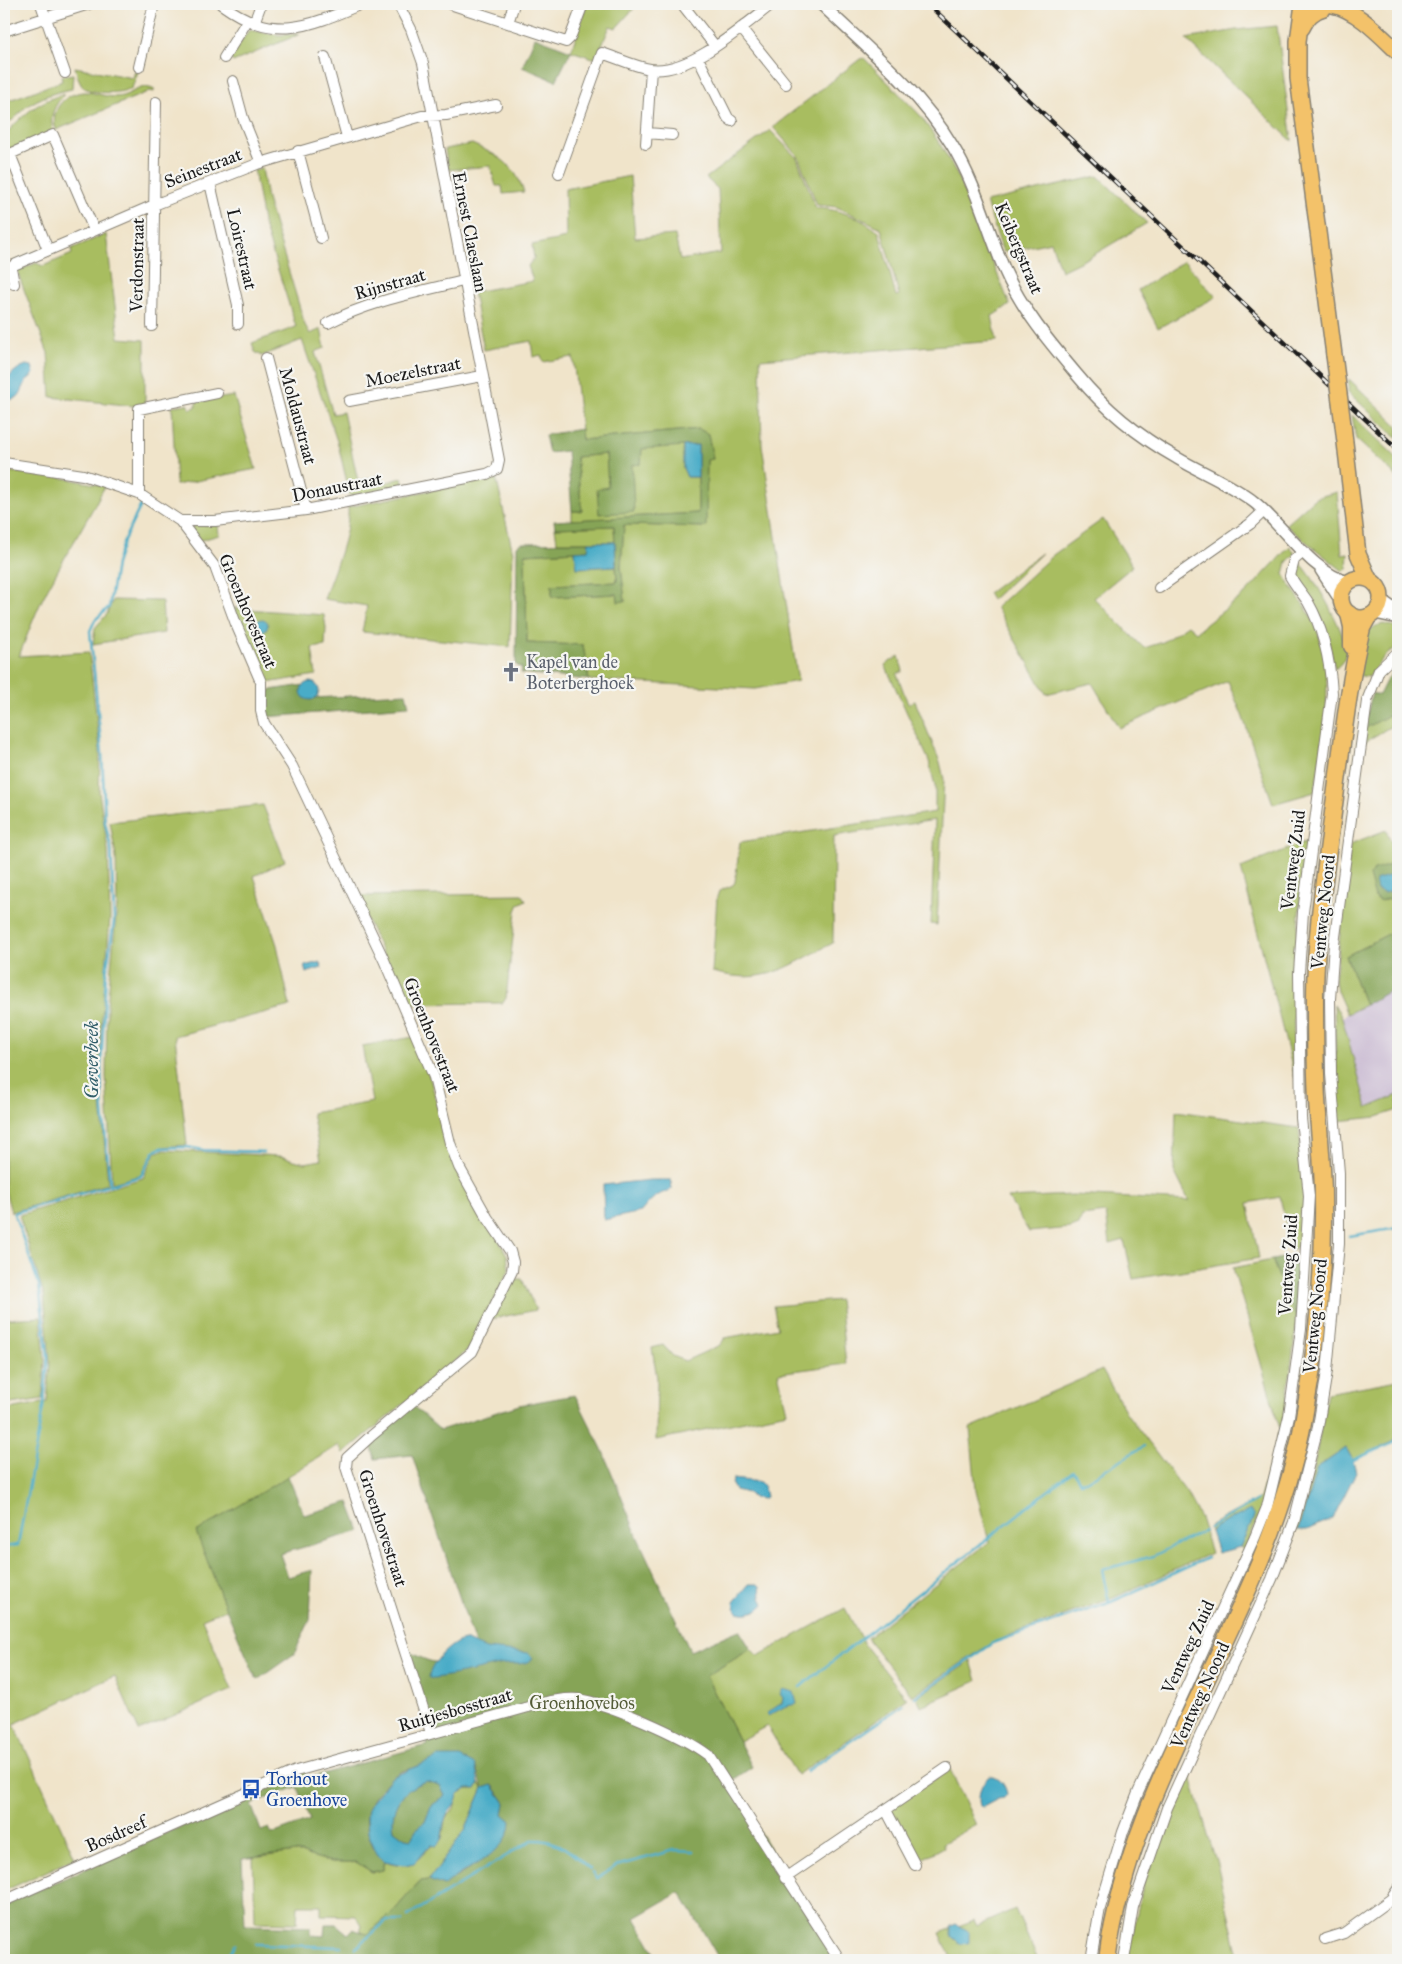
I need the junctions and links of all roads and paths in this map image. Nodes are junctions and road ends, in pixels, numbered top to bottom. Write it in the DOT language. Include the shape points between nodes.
graph roads {
  1 [pos="41,4"];
  2 [pos="89,4"];
  3 [pos="154,4"];
  4 [pos="221,4"];
  5 [pos="261,4"];
  6 [pos="361,4"];
  7 [pos="398,4"];
  8 [pos="450,4"];
  9 [pos="514,4"];
  10 [pos="583,4"];
  11 [pos="682,4"];
  12 [pos="772,4"];
  13 [pos="821,4"];
  14 [pos="1303,4"];
  15 [pos="1352,4"];
  16 [pos="1325,5"];
  17 [pos="45,18"];
  18 [pos="250,22"];
  19 [pos="508,23"];
  20 [pos="741,28"];
  21 [pos="1374,29"];
  22 [pos="4,31"];
  23 [pos="1300,32"];
  24 [pos="716,46"];
  25 [pos="1398,52"];
  26 [pos="224,58"];
  27 [pos="325,58"];
  28 [pos="698,58"];
  29 [pos="139,68"];
  30 [pos="651,69"];
  31 [pos="65,74"];
  32 [pos="233,81"];
  33 [pos="786,84"];
  34 [pos="156,102"];
  35 [pos="496,105"];
  36 [pos="431,116"];
  37 [pos="732,121"];
  38 [pos="672,135"];
  39 [pos="346,137"];
  40 [pos="298,151"];
  41 [pos="261,163"];
  42 [pos="559,173"];
  43 [pos="210,182"];
  44 [pos="154,205"];
  45 [pos="94,230"];
  46 [pos="321,238"];
  47 [pos="48,250"];
  48 [pos="463,280"];
  49 [pos="14,284"];
  50 [pos="328,323"];
  51 [pos="238,324"];
  52 [pos="152,326"];
  53 [pos="266,358"];
  54 [pos="482,376"];
  55 [pos="217,393"];
  56 [pos="349,401"];
  57 [pos="4,462"];
  58 [pos="497,469"];
  59 [pos="139,494"];
  60 [pos="306,510"];
  61 [pos="1264,511"];
  62 [pos="180,521"];
  63 [pos="1304,551"];
  64 [pos="1358,554"];
  65 [pos="1318,565"];
  66 [pos="1369,579"];
  67 [pos="1351,580"];
  68 [pos="1159,588"];
  69 [pos="1345,608"];
  70 [pos="1375,610"];
  71 [pos="1398,612"];
  72 [pos="1398,618"];
  73 [pos="1398,652"];
  74 [pos="1348,700"];
  75 [pos="431,1733"];
  76 [pos="947,1768"];
  77 [pos="241,1796"];
  78 [pos="886,1810"];
  79 [pos="915,1865"];
  80 [pos="785,1878"];
  81 [pos="1398,1889"];
  82 [pos="4,1901"];
  83 [pos="1395,1902"];
  84 [pos="1325,1938"];
  85 [pos="840,1960"];
  86 [pos="1091,1960"];
  87 [pos="1107,1960"];
  88 [pos="1124,1960"];
  1 -- 17 [label="street"];
  2 -- 17 [label="street"];
  3 -- 29 [label="street"];
  4 -- 18 [label="street"];
  5 -- 18 [label="street"];
  6 -- 18 [label="street" via="297,28 282,29"];
  7 -- 36 [label="street, Ernest Claeslaan" via="423,63"];
  8 -- 19 [label="street"];
  9 -- 19 [label="street"];
  10 -- 19 [label="street" via="566,42"];
  11 -- 24 [label="street"];
  12 -- 20 [label="street"];
  13 -- 61 [label="street, Keibergstraat" via="900,79 941,127 969,174 1016,293 1078,377 1106,407 1142,436 1245,495"];
  14 -- 23 [label="main road"];
  15 -- 21 [label="main road"];
  16 -- 21 [label="main road" via="1343,9"];
  16 -- 23 [label="main road" via="1310,14"];
  17 -- 22 [label="street"];
  17 -- 31 [label="street"];
  18 -- 26 [label="street"];
  20 -- 24 [label="street"];
  20 -- 33 [label="street"];
  21 -- 25 [label="main road"];
  23 -- 64 [label="main road, bridge" via="1297,58 1300,96"];
  24 -- 28 [label="street"];
  27 -- 39 [label="street"];
  28 -- 30 [label="street"];
  28 -- 37 [label="street"];
  30 -- 38 [label="street" via="647,138"];
  30 -- 42 [label="street" via="602,53"];
  32 -- 41 [label="street" via="242,118"];
  34 -- 44 [label="street, Verdonstraat"];
  35 -- 36 [label="street, Seinestraat"];
  36 -- 39 [label="street, Seinestraat"];
  36 -- 48 [label="street, Ernest Claeslaan"];
  39 -- 40 [label="street, Seinestraat"];
  40 -- 41 [label="street, Seinestraat"];
  40 -- 46 [label="street"];
  41 -- 43 [label="street, Seinestraat"];
  43 -- 44 [label="street, Seinestraat"];
  43 -- 51 [label="street, Loirestraat" via="236,295"];
  44 -- 45 [label="street, Seinestraat"];
  44 -- 52 [label="street, Verdonstraat"];
  45 -- 47 [label="street, Seinestraat"];
  45 -- 47 [label="street" via="53,135 10,154"];
  47 -- 49 [label="street, Seinestraat" via="14,265 11,268"];
  48 -- 50 [label="street, Rijnstraat" via="389,299"];
  48 -- 54 [label="street, Ernest Claeslaan"];
  53 -- 60 [label="street, Moldaustraat"];
  54 -- 56 [label="street, Moezelstraat"];
  54 -- 58 [label="street, Ernest Claeslaan" via="499,460"];
  55 -- 59 [label="street" via="139,409"];
  57 -- 59 [label="street, Groenhovestraat" via="83,475"];
  58 -- 60 [label="street, Donaustraat" via="487,474"];
  59 -- 62 [label="street, Groenhovestraat"];
  60 -- 62 [label="street, Donaustraat" via="214,521"];
  61 -- 63 [label="street, Keibergstraat"];
  61 -- 68 [label="street"];
  62 -- 75 [label="street, Groenhovestraat" via="215,567 261,682 264,723 292,766 384,960 434,1077 450,1143 460,1167 510,1251 513,1262 507,1283 472,1352 347,1458 346,1467"];
  63 -- 65 [label="street, Keibergstraat"];
  63 -- 86 [label="street, Ventweg Zuid" via="1294,560 1290,576 1319,626 1331,668 1332,693 1303,912 1299,974 1300,1110 1308,1196 1297,1371 1267,1507 1123,1832 1100,1908"];
  64 -- 66 [label="main road"];
  64 -- 67 [label="main road"];
  65 -- 67 [label="street, Keibergstraat" via="1341,580"];
  65 -- 69 [label="street, Keibergstraat"];
  66 -- 67 [label="main road"];
  66 -- 70 [label="main road" via="1379,587"];
  67 -- 69 [label="main road" via="1343,587"];
  69 -- 70 [label="main road" via="1355,617"];
  69 -- 74 [label="highway" via="1352,639"];
  70 -- 71 [label="street"];
  70 -- 72 [label="street"];
  70 -- 74 [label="highway" via="1362,628"];
  73 -- 88 [label="street, Ventweg Noord" via="1379,670 1369,691 1334,944 1330,999 1331,1074 1339,1173 1339,1244 1327,1371 1311,1459 1294,1522 1272,1578 1167,1808 1133,1907"];
  74 -- 87 [label="highway" via="1323,887 1316,975 1315,1061 1323,1200 1313,1360 1304,1418 1290,1479 1262,1558 1152,1801 1128,1866"];
  75 -- 77 [label="street, Ruitjesbosstraat" via="296,1771"];
  75 -- 80 [label="street, Ruitjesbosstraat" via="550,1701 578,1699 684,1739 708,1755"];
  76 -- 78 [label="street"];
  77 -- 82 [label="street, Bosdreef"];
  78 -- 79 [label="street"];
  78 -- 80 [label="street"];
  80 -- 85 [label="street, Ruitjesbosstraat"];
  81 -- 83 [label="street"];
  83 -- 84 [label="street" via="1344,1933"];
}
